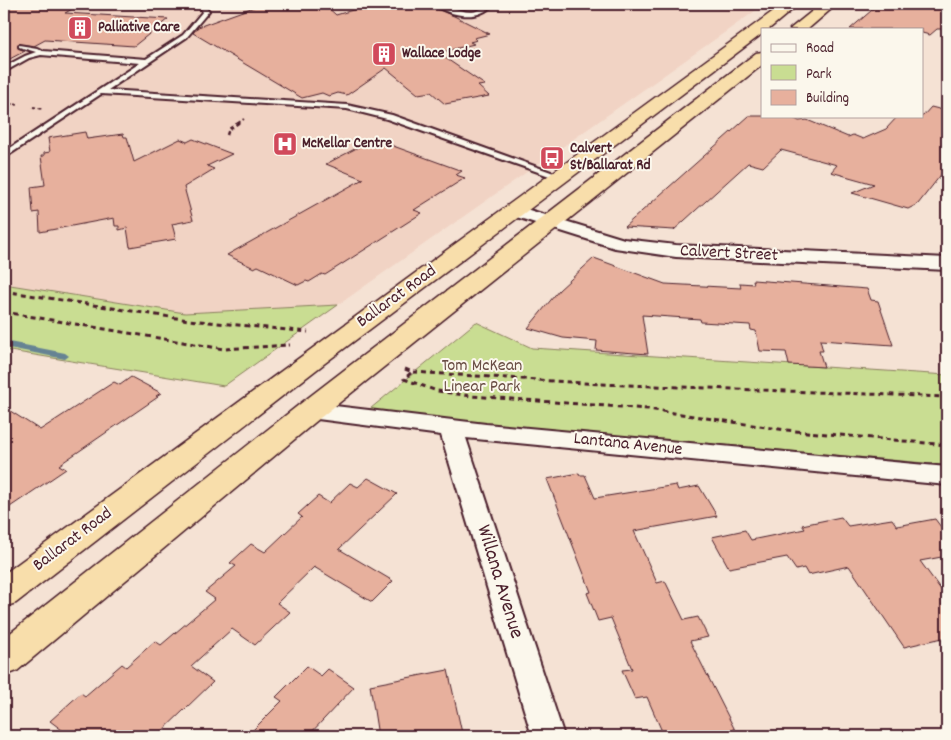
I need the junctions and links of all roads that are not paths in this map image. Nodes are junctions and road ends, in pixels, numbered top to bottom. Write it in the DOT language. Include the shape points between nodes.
graph roads {
  1 [pos="199,4"];
  2 [pos="436,4"];
  3 [pos="490,4"];
  4 [pos="792,4"];
  5 [pos="830,4"];
  6 [pos="799,28"];
  7 [pos="20,46"];
  8 [pos="41,53"];
  9 [pos="761,58"];
  10 [pos="148,61"];
  11 [pos="4,70"];
  12 [pos="100,92"];
  13 [pos="4,156"];
  14 [pos="561,177"];
  15 [pos="516,210"];
  16 [pos="552,222"];
  17 [pos="947,264"];
  18 [pos="310,411"];
  19 [pos="451,428"];
  20 [pos="947,476"];
  21 [pos="4,593"];
  22 [pos="4,660"];
  23 [pos="548,736"];
  1 -- 10 [label="lane" via="206,11 190,31"];
  2 -- 3 [label="lane" via="466,13 484,10"];
  4 -- 14 [label="highway, Ballarat Road"];
  5 -- 6 [label="highway"];
  7 -- 8 [label="lane"];
  8 -- 10 [label="lane"];
  8 -- 11 [label="lane"];
  9 -- 16 [label="highway, Ballarat Road"];
  10 -- 12 [label="lane"];
  12 -- 13 [label="lane"];
  12 -- 14 [label="lane" via="347,107 389,117"];
  14 -- 15 [label="highway, Ballarat Road"];
  15 -- 16 [label="street, Calvert Street"];
  15 -- 21 [label="highway, Ballarat Road" via="316,356"];
  16 -- 17 [label="street, Calvert Street" via="622,244 676,251"];
  16 -- 18 [label="highway, Ballarat Road"];
  18 -- 19 [label="street, Lantana Avenue"];
  18 -- 22 [label="highway, Ballarat Road"];
  19 -- 20 [label="street, Lantana Avenue"];
  19 -- 23 [label="street, Willana Avenue"];
}
